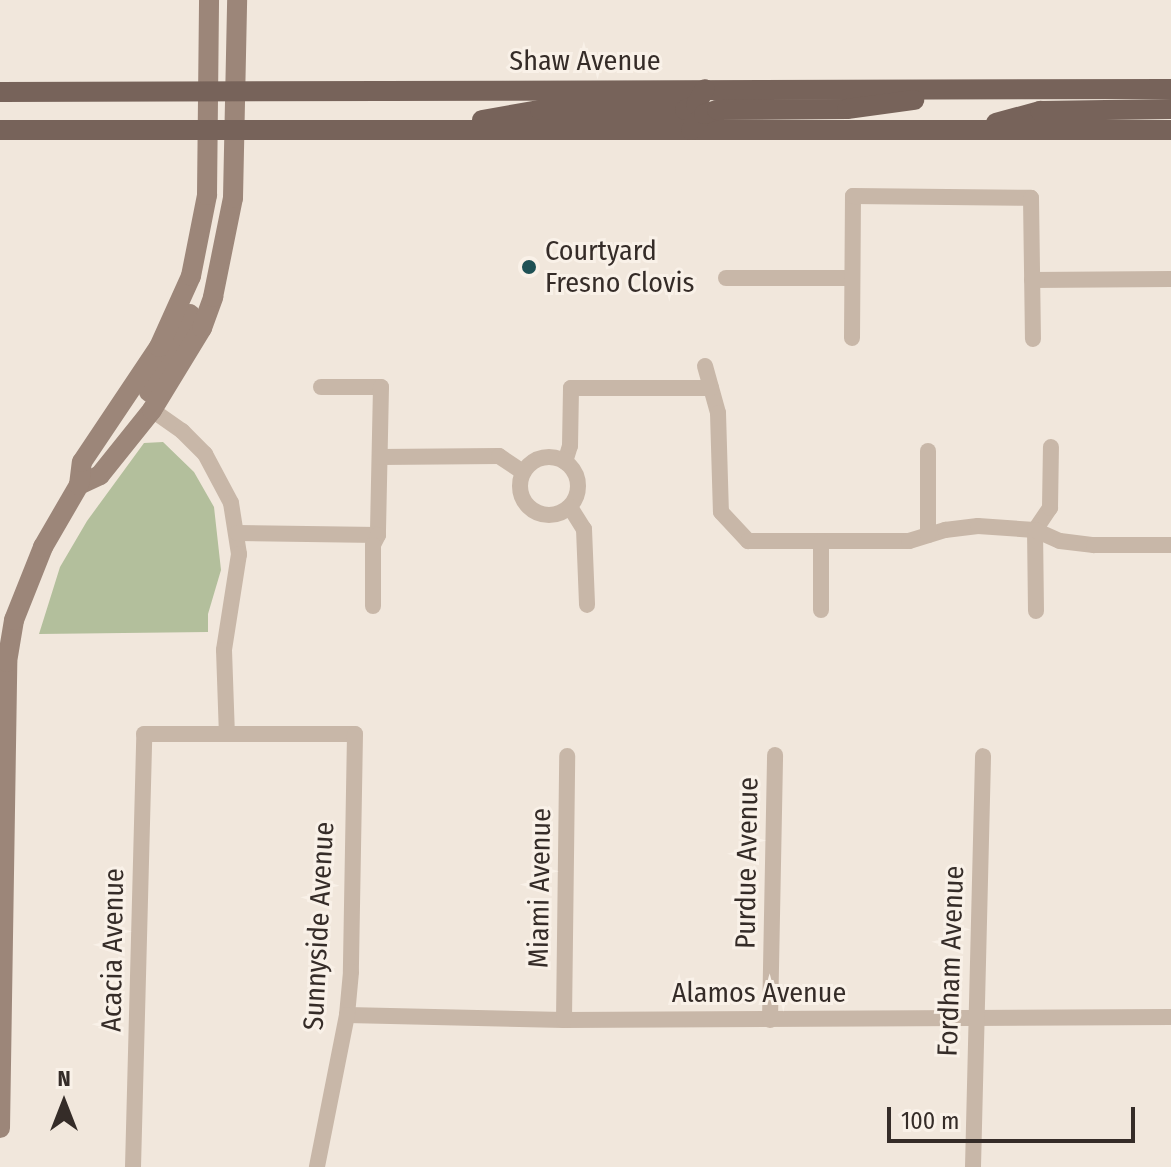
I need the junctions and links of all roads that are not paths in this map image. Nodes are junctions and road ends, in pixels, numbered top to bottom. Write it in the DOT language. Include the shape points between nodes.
graph roads {
  1 [pos="209,0"];
  2 [pos="237,0"];
  3 [pos="705,89"];
  4 [pos="985,89"];
  5 [pos="1171,89"];
  6 [pos="209,91"];
  7 [pos="237,91"];
  8 [pos="0,92"];
  9 [pos="1171,109"];
  10 [pos="423,129"];
  11 [pos="0,130"];
  12 [pos="209,130"];
  13 [pos="236,130"];
  14 [pos="691,130"];
  15 [pos="973,130"];
  16 [pos="1171,130"];
  17 [pos="199,251"];
  18 [pos="726,278"];
  19 [pos="852,278"];
  20 [pos="1171,279"];
  21 [pos="1032,280"];
  22 [pos="852,338"];
  23 [pos="1033,339"];
  24 [pos="705,366"];
  25 [pos="321,387"];
  26 [pos="711,388"];
  27 [pos="152,410"];
  28 [pos="1051,447"];
  29 [pos="928,451"];
  30 [pos="380,457"];
  31 [pos="565,462"];
  32 [pos="523,472"];
  33 [pos="79,485"];
  34 [pos="570,507"];
  35 [pos="1035,530"];
  36 [pos="237,533"];
  37 [pos="378,535"];
  38 [pos="928,535"];
  39 [pos="821,541"];
  40 [pos="1171,545"];
  41 [pos="587,605"];
  42 [pos="373,606"];
  43 [pos="821,610"];
  44 [pos="1036,611"];
  45 [pos="227,734"];
  46 [pos="775,755"];
  47 [pos="567,756"];
  48 [pos="983,756"];
  49 [pos="347,1015"];
  50 [pos="974,1017"];
  51 [pos="1171,1017"];
  52 [pos="564,1020"];
  53 [pos="770,1020"];
  54 [pos="0,1128"];
  55 [pos="133,1167"];
  56 [pos="317,1167"];
  57 [pos="973,1167"];
  1 -- 6 [label="main road"];
  2 -- 7 [label="main road"];
  3 -- 4 [label="main road, Shaw Avenue"];
  3 -- 7 [label="main road, Shaw Avenue"];
  3 -- 10 [label="main road" via="696,105 685,110 540,110"];
  4 -- 5 [label="main road, Shaw Avenue"];
  4 -- 14 [label="main road" via="847,109 717,110 704,114"];
  6 -- 7 [label="main road, Shaw Avenue"];
  6 -- 8 [label="main road, Shaw Avenue"];
  6 -- 12 [label="main road"];
  7 -- 13 [label="main road"];
  9 -- 15 [label="main road" via="1040,111"];
  10 -- 13 [label="main road"];
  10 -- 14 [label="main road"];
  11 -- 12 [label="main road"];
  12 -- 13 [label="main road"];
  12 -- 17 [label="main road"];
  13 -- 27 [label="main road" via="230,228 213,297 202,328"];
  14 -- 15 [label="main road"];
  15 -- 16 [label="main road"];
  17 -- 27 [label="main road" via="192,311 150,390"];
  17 -- 33 [label="main road" via="172,323 82,462"];
  18 -- 19 [label="street"];
  19 -- 21 [label="street" via="853,196 868,196 1031,198"];
  19 -- 22 [label="street"];
  20 -- 21 [label="street"];
  21 -- 23 [label="street"];
  24 -- 26 [label="street"];
  25 -- 30 [label="street" via="381,387"];
  26 -- 31 [label="street" via="571,388"];
  26 -- 39 [label="street" via="718,413 721,512 748,541"];
  27 -- 33 [label="main road" via="100,475"];
  27 -- 36 [label="street" via="205,454 231,503"];
  28 -- 35 [label="street" via="1050,508"];
  29 -- 38 [label="street"];
  30 -- 32 [label="street" via="499,456"];
  30 -- 37 [label="street"];
  31 -- 32 [label="street" via="545,457"];
  31 -- 34 [label="street" via="577,478"];
  32 -- 34 [label="street" via="521,497 532,510 552,515"];
  33 -- 54 [label="main road" via="25,585 7,662"];
  34 -- 41 [label="street" via="584,529"];
  35 -- 38 [label="street" via="978,526"];
  35 -- 40 [label="street" via="1060,541 1094,545"];
  35 -- 44 [label="street"];
  36 -- 37 [label="street"];
  36 -- 45 [label="street" via="238,565 224,650"];
  37 -- 42 [label="street" via="373,545"];
  38 -- 39 [label="street" via="909,541"];
  39 -- 43 [label="street"];
  45 -- 49 [label="street, Sunnyside Avenue" via="355,734"];
  45 -- 55 [label="street, Acacia Avenue" via="144,734"];
  46 -- 53 [label="street, Purdue Avenue"];
  47 -- 52 [label="street, Miami Avenue"];
  48 -- 50 [label="street, Fordham Avenue"];
  49 -- 52 [label="street, Alamos Avenue"];
  49 -- 56 [label="street, Sunnyside Avenue"];
  50 -- 51 [label="street, Alamos Avenue"];
  50 -- 53 [label="street, Alamos Avenue"];
  50 -- 57 [label="street, Fordham Avenue"];
  52 -- 53 [label="street, Alamos Avenue"];
}
